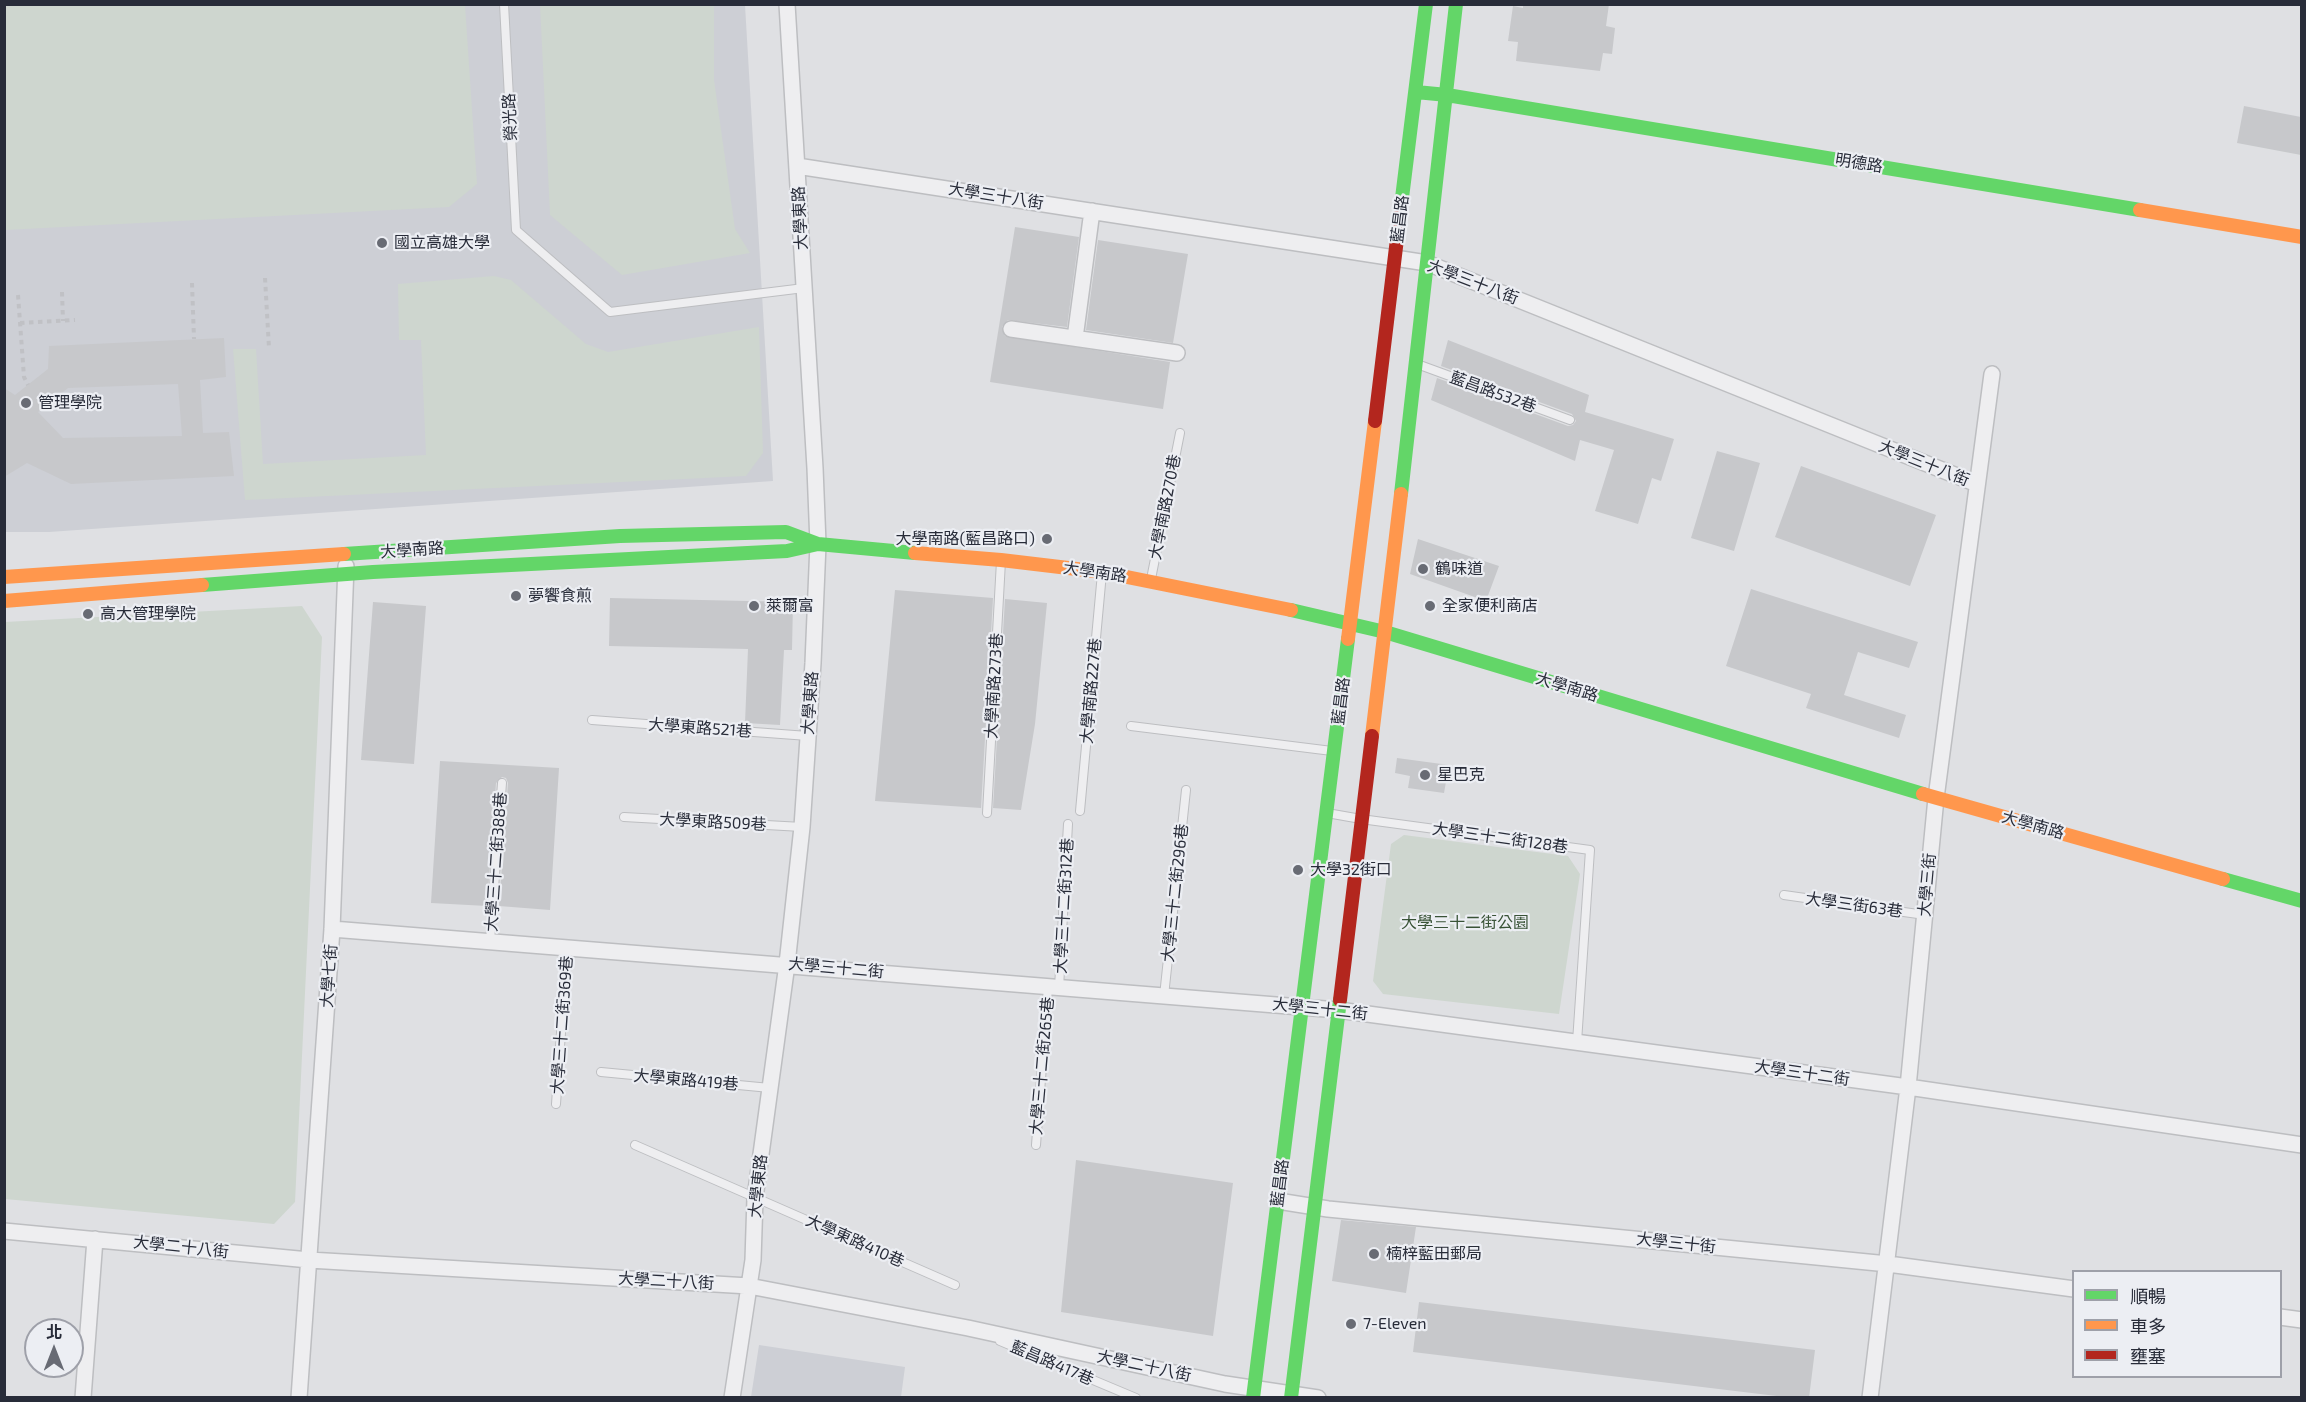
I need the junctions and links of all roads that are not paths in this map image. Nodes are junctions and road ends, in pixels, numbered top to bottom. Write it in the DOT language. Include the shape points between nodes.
graph roads {
  1 [pos="504,4"];
  2 [pos="787,4"];
  3 [pos="1426,4"];
  4 [pos="1456,4"];
  5 [pos="1416,92"];
  6 [pos="1447,95"];
  7 [pos="797,166"];
  8 [pos="1092,211"];
  9 [pos="2301,237"];
  10 [pos="1395,256"];
  11 [pos="1427,263"];
  12 [pos="804,288"];
  13 [pos="1011,329"];
  14 [pos="1075,339"];
  15 [pos="1178,353"];
  16 [pos="1415,363"];
  17 [pos="1992,374"];
  18 [pos="1570,420"];
  19 [pos="1180,433"];
  20 [pos="1977,484"];
  21 [pos="818,544"];
  22 [pos="346,554"];
  23 [pos="1001,560"];
  24 [pos="1102,572"];
  25 [pos="345,574"];
  26 [pos="4,577"];
  27 [pos="1150,580"];
  28 [pos="4,601"];
  29 [pos="1350,624"];
  30 [pos="1384,632"];
  31 [pos="592,720"];
  32 [pos="1131,726"];
  33 [pos="808,736"];
  34 [pos="1335,751"];
  35 [pos="502,783"];
  36 [pos="1186,790"];
  37 [pos="1936,798"];
  38 [pos="1080,811"];
  39 [pos="1327,812"];
  40 [pos="987,813"];
  41 [pos="624,817"];
  42 [pos="1361,819"];
  43 [pos="1068,824"];
  44 [pos="802,827"];
  45 [pos="1784,895"];
  46 [pos="2301,901"];
  47 [pos="1925,915"];
  48 [pos="332,929"];
  49 [pos="490,941"];
  50 [pos="567,947"];
  51 [pos="787,964"];
  52 [pos="1054,987"];
  53 [pos="1164,996"];
  54 [pos="1302,1006"];
  55 [pos="1338,1010"];
  56 [pos="1577,1042"];
  57 [pos="601,1072"];
  58 [pos="770,1088"];
  59 [pos="1908,1088"];
  60 [pos="556,1104"];
  61 [pos="635,1145"];
  62 [pos="1036,1145"];
  63 [pos="2301,1145"];
  64 [pos="755,1198"];
  65 [pos="1278,1201"];
  66 [pos="1315,1207"];
  67 [pos="4,1231"];
  68 [pos="95,1239"];
  69 [pos="309,1260"];
  70 [pos="1888,1264"];
  71 [pos="955,1285"];
  72 [pos="749,1286"];
  73 [pos="2072,1289"];
  74 [pos="2282,1317"];
  75 [pos="2301,1320"];
  76 [pos="968,1328"];
  77 [pos="1254,1393"];
  78 [pos="1291,1396"];
  79 [pos="83,1398"];
  80 [pos="299,1398"];
  81 [pos="732,1398"];
  82 [pos="1136,1398"];
  83 [pos="1318,1398"];
  84 [pos="1870,1398"];
  1 -- 12 [label="lane, 榮光路" via="516,230 610,312"];
  2 -- 7 [label="street, 大學東路"];
  3 -- 5 [label="street, 藍昌路"];
  4 -- 6 [label="street, 藍昌路"];
  5 -- 6 [label="street, 明德路"];
  5 -- 10 [label="street, 藍昌路"];
  6 -- 9 [label="street, 明德路"];
  6 -- 11 [label="street, 藍昌路"];
  7 -- 8 [label="street, 大學三十八街"];
  7 -- 12 [label="street, 大學東路"];
  8 -- 10 [label="street, 大學三十八街"];
  8 -- 14 [label="street"];
  10 -- 11 [label="street, 大學三十八街"];
  10 -- 29 [label="street, 藍昌路"];
  11 -- 16 [label="street, 藍昌路"];
  11 -- 20 [label="street, 大學三十八街"];
  12 -- 21 [label="street, 大學東路"];
  13 -- 14 [label="street"];
  14 -- 15 [label="street"];
  16 -- 18 [label="lane, 藍昌路532巷"];
  16 -- 30 [label="street, 藍昌路"];
  17 -- 20 [label="street, 大學三街"];
  19 -- 27 [label="lane, 大學南路270巷"];
  20 -- 37 [label="street, 大學三街"];
  21 -- 22 [label="street, 大學南路" via="786,532 620,536"];
  21 -- 23 [label="street, 大學南路"];
  21 -- 25 [label="street, 大學南路" via="787,551"];
  21 -- 33 [label="street, 大學東路"];
  22 -- 25 [label="street, 大學七街"];
  22 -- 26 [label="street, 大學南路"];
  23 -- 24 [label="street, 大學南路"];
  23 -- 40 [label="lane, 大學南路273巷"];
  24 -- 27 [label="street, 大學南路"];
  24 -- 38 [label="lane, 大學南路227巷"];
  25 -- 28 [label="street, 大學南路"];
  25 -- 48 [label="street, 大學七街"];
  27 -- 29 [label="street, 大學南路"];
  29 -- 30 [label="street, 大學南路"];
  29 -- 34 [label="street, 藍昌路"];
  30 -- 37 [label="street, 大學南路"];
  30 -- 42 [label="street, 藍昌路"];
  31 -- 33 [label="lane, 大學東路521巷"];
  32 -- 34 [label="lane"];
  33 -- 44 [label="street, 大學東路"];
  34 -- 39 [label="street, 藍昌路"];
  35 -- 49 [label="lane, 大學三十二街388巷"];
  36 -- 53 [label="lane, 大學三十二街296巷"];
  37 -- 46 [label="street, 大學南路"];
  37 -- 47 [label="street, 大學三街"];
  39 -- 42 [label="lane, 大學三十二街128巷"];
  39 -- 54 [label="street, 藍昌路"];
  41 -- 44 [label="lane, 大學東路509巷"];
  42 -- 55 [label="street, 藍昌路"];
  42 -- 56 [label="lane, 大學三十二街128巷" via="1590,850"];
  43 -- 52 [label="lane, 大學三十二街312巷"];
  44 -- 51 [label="street, 大學東路"];
  45 -- 47 [label="lane, 大學三街63巷"];
  47 -- 59 [label="street, 大學三街"];
  48 -- 49 [label="street, 大學三十二街"];
  48 -- 69 [label="street, 大學七街"];
  49 -- 50 [label="street, 大學三十二街"];
  50 -- 51 [label="street, 大學三十二街"];
  50 -- 60 [label="lane, 大學三十二街369巷"];
  51 -- 52 [label="street, 大學三十二街"];
  51 -- 58 [label="street, 大學東路"];
  52 -- 53 [label="street, 大學三十二街"];
  52 -- 62 [label="lane, 大學三十二街265巷"];
  53 -- 54 [label="street, 大學三十二街"];
  54 -- 55 [label="street, 大學三十二街"];
  54 -- 65 [label="street, 藍昌路"];
  55 -- 56 [label="street, 大學三十二街"];
  55 -- 66 [label="street, 藍昌路"];
  56 -- 59 [label="street, 大學三十二街"];
  57 -- 58 [label="lane, 大學東路419巷"];
  58 -- 64 [label="street, 大學東路"];
  59 -- 63 [label="street, 大學三十二街"];
  59 -- 70 [label="street, 大學三街"];
  61 -- 64 [label="lane, 大學東路410巷"];
  64 -- 71 [label="lane, 大學東路410巷"];
  64 -- 72 [label="street, 大學東路"];
  65 -- 66 [label="street, 大學三十街"];
  65 -- 77 [label="street, 藍昌路"];
  66 -- 70 [label="street, 大學三十街"];
  66 -- 78 [label="street, 藍昌路"];
  67 -- 68 [label="street, 大學二十八街"];
  68 -- 69 [label="street, 大學二十八街"];
  68 -- 79 [label="street"];
  69 -- 72 [label="street, 大學二十八街"];
  69 -- 80 [label="street, 大學七街"];
  70 -- 73 [label="street, 大學三十街"];
  70 -- 84 [label="street, 大學三街"];
  72 -- 76 [label="street, 大學二十八街"];
  72 -- 81 [label="street, 大學東路"];
  74 -- 75 [label="street"];
  76 -- 77 [label="street, 大學二十八街"];
  76 -- 82 [label="lane, 藍昌路417巷"];
  77 -- 78 [label="street, 大學二十八街"];
  78 -- 83 [label="street, 大學二十八街"];
}
